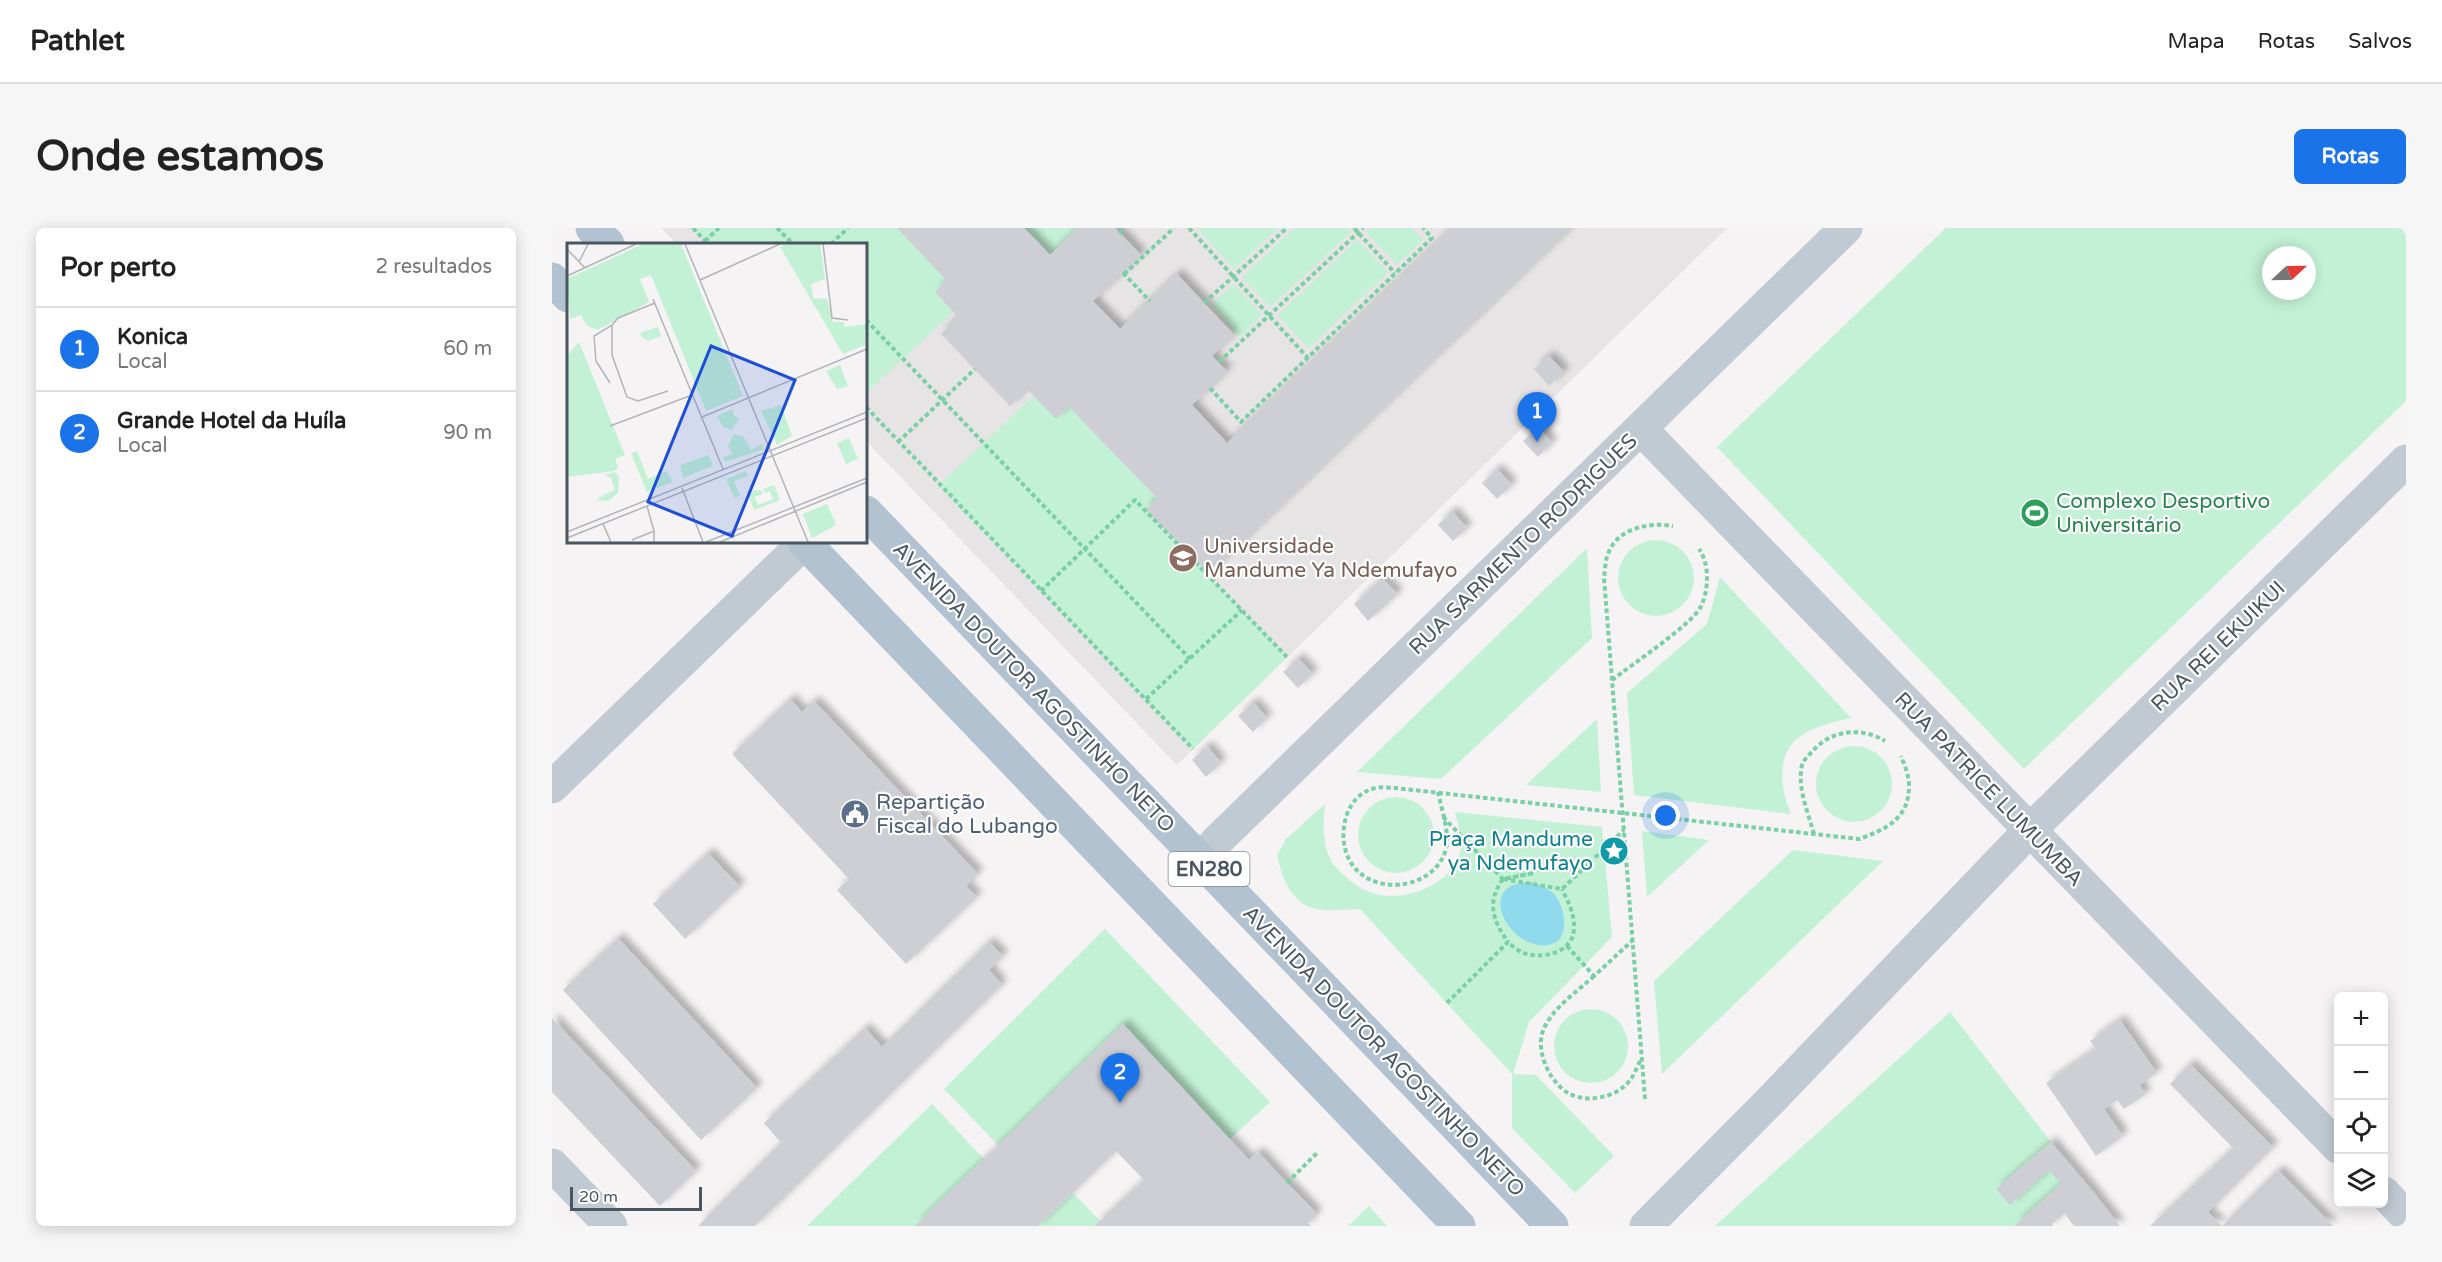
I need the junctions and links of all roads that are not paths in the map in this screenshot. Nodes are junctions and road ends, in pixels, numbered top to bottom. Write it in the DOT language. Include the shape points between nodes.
graph roads {
  1 [pos="592,228"];
  2 [pos="1846,228"];
  3 [pos="607,243"];
  4 [pos="552,279"];
  5 [pos="567,295"];
  6 [pos="1641,429"];
  7 [pos="2406,461"];
  8 [pos="867,513"];
  9 [pos="804,543"];
  10 [pos="806,543"];
  11 [pos="552,787"];
  12 [pos="2030,831"];
  13 [pos="1200,860"];
  14 [pos="2334,1143"];
  15 [pos="552,1165"];
  16 [pos="2388,1197"];
  17 [pos="2406,1216"];
  18 [pos="611,1226"];
  19 [pos="1459,1226"];
  20 [pos="1552,1226"];
  21 [pos="1646,1226"];
  1 -- 3 [label="main road"];
  2 -- 6 [label="street, RUA SARMENTO RODRIGUES"];
  4 -- 5 [label="main road"];
  6 -- 12 [label="street, RUA PATRICE LUMUMBA"];
  6 -- 13 [label="street, RUA SARMENTO RODRIGUES"];
  7 -- 12 [label="street, RUA REI EKUIKUI"];
  8 -- 13 [label="main road, AVENIDA DOUTOR AGOSTINHO NETO / EN280"];
  9 -- 11 [label="street"];
  10 -- 19 [label="main road, EN280"];
  12 -- 14 [label="street, RUA PATRICE LUMUMBA"];
  12 -- 21 [label="street, RUA REI EKUIKUI"];
  13 -- 20 [label="main road, AVENIDA DOUTOR AGOSTINHO NETO / EN280"];
  15 -- 18 [label="street"];
  16 -- 17 [label="street"];
}
